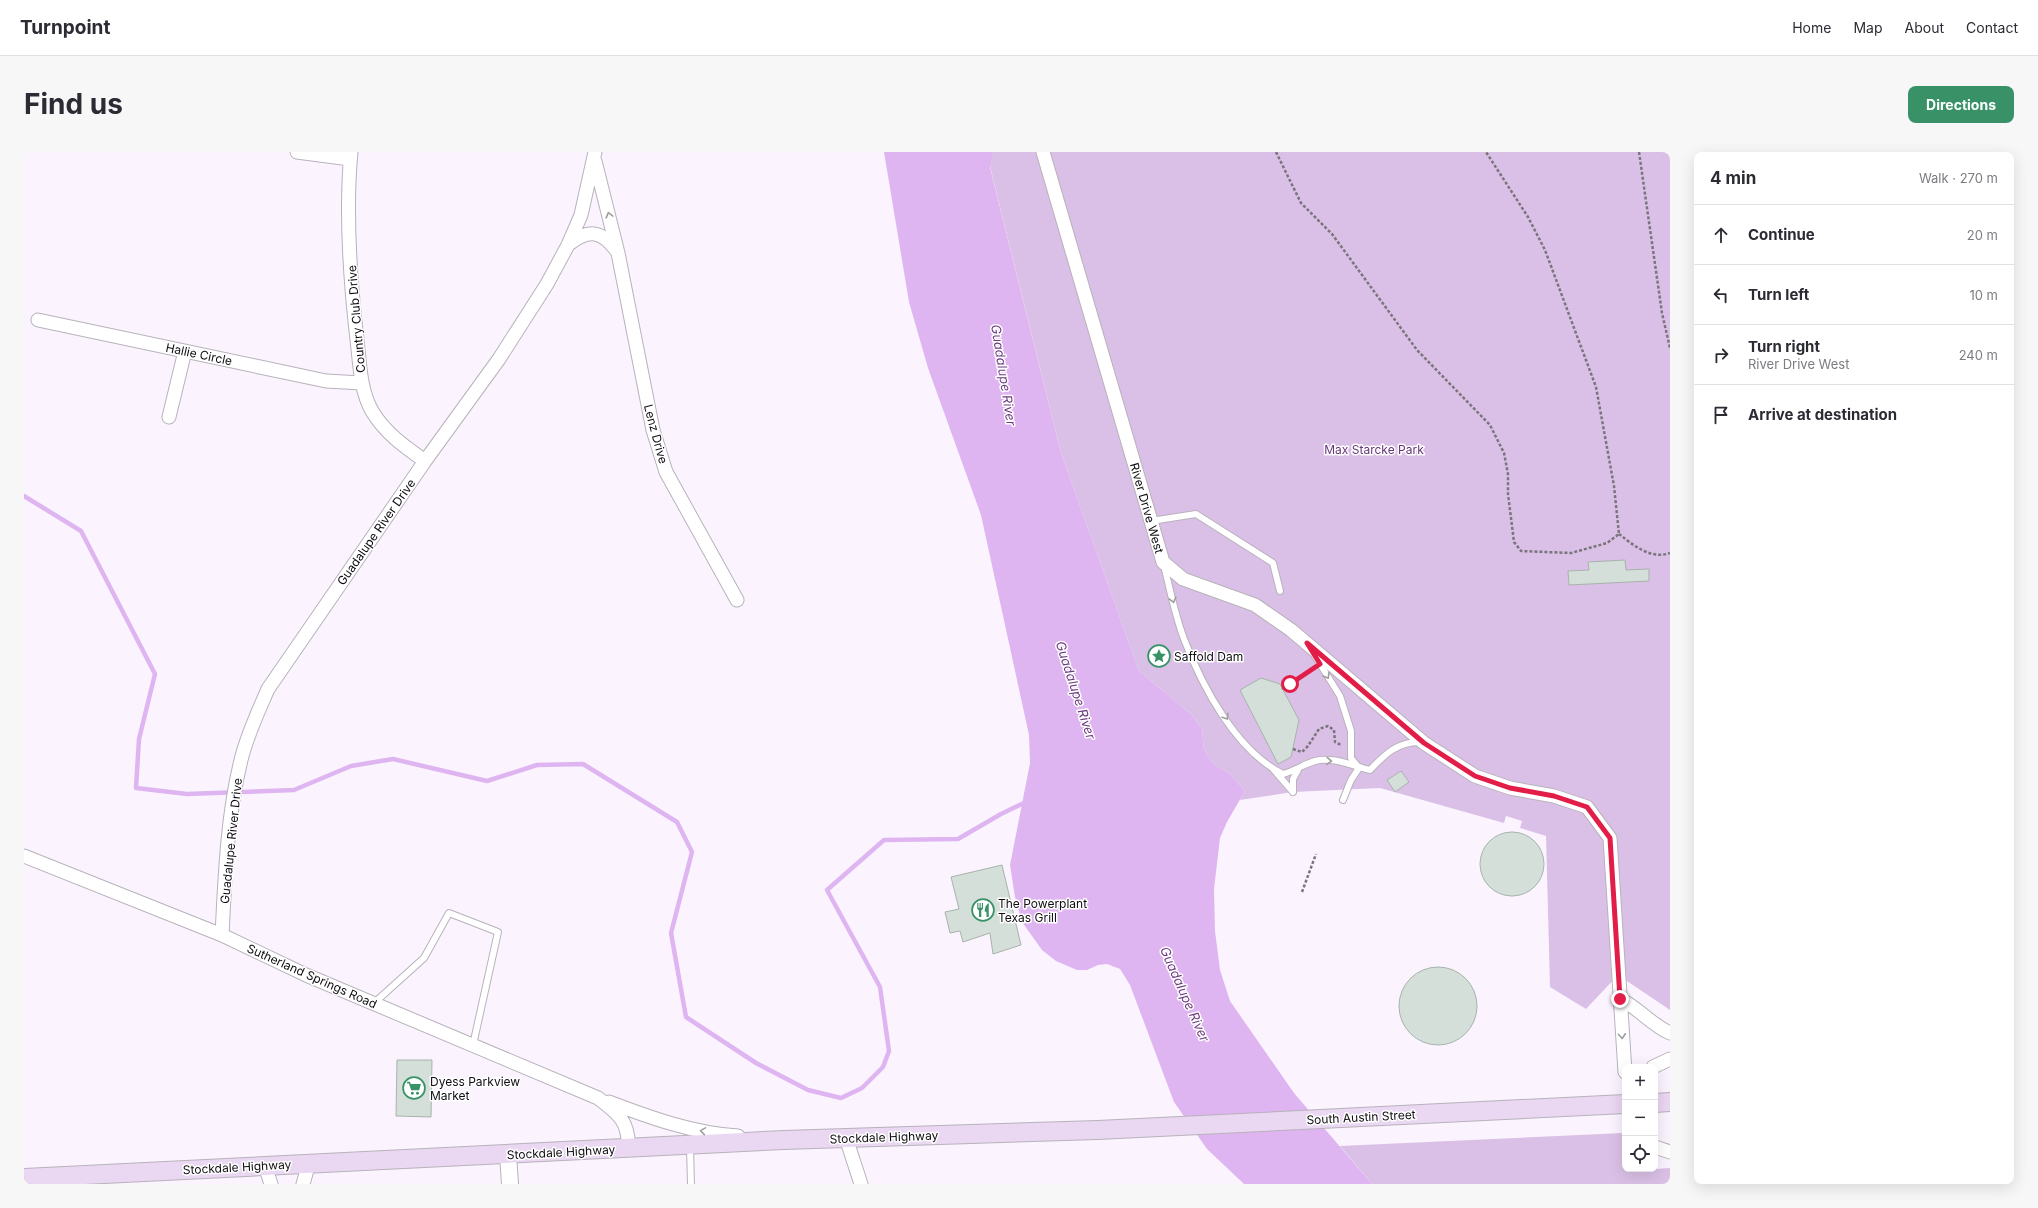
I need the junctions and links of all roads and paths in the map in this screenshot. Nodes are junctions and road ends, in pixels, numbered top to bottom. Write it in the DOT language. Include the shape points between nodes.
graph roads {
  1 [pos="297,152"];
  2 [pos="1043,152"];
  3 [pos="1276,152"];
  4 [pos="1486,152"];
  5 [pos="1639,152"];
  6 [pos="350,155"];
  7 [pos="595,156"];
  8 [pos="568,245"];
  9 [pos="618,253"];
  10 [pos="38,320"];
  11 [pos="1670,348"];
  12 [pos="185,352"];
  13 [pos="362,383"];
  14 [pos="169,417"];
  15 [pos="425,461"];
  16 [pos="1151,521"];
  17 [pos="1619,534"];
  18 [pos="1670,553"];
  19 [pos="1163,562"];
  20 [pos="1280,591"];
  21 [pos="737,600"];
  22 [pos="1307,643"];
  23 [pos="1320,664"];
  24 [pos="1282,689"];
  25 [pos="1424,743"];
  26 [pos="1351,746"];
  27 [pos="1293,749"];
  28 [pos="1359,768"];
  29 [pos="1274,769"];
  30 [pos="1298,770"];
  31 [pos="1344,800"];
  32 [pos="1316,854"];
  33 [pos="24,856"];
  34 [pos="1302,892"];
  35 [pos="222,935"];
  36 [pos="1620,999"];
  37 [pos="373,1004"];
  38 [pos="1670,1033"];
  39 [pos="473,1045"];
  40 [pos="1670,1059"];
  41 [pos="1624,1064"];
  42 [pos="1658,1065"];
  43 [pos="598,1098"];
  44 [pos="1670,1102"];
  45 [pos="1658,1103"];
  46 [pos="1622,1104"];
  47 [pos="1098,1130"];
  48 [pos="846,1138"];
  49 [pos="784,1140"];
  50 [pos="690,1145"];
  51 [pos="1658,1148"];
  52 [pos="628,1149"];
  53 [pos="1670,1152"];
  54 [pos="508,1155"];
  55 [pos="309,1163"];
  56 [pos="265,1166"];
  57 [pos="24,1178"];
  58 [pos="91,1179"];
  59 [pos="271,1184"];
  60 [pos="303,1184"];
  61 [pos="510,1184"];
  62 [pos="691,1184"];
  63 [pos="861,1184"];
  1 -- 6 [label="street"];
  2 -- 16 [label="street, River Drive West"];
  3 -- 17 [label="path" via="1302,203 1332,234 1417,350 1490,425 1504,454 1514,542 1521,551 1571,552 1607,544"];
  4 -- 17 [label="path" via="1528,217 1545,250 1596,387 1614,486"];
  5 -- 11 [label="path" via="1662,313"];
  6 -- 13 [label="street, Country Club Drive" via="349,237 352,294"];
  7 -- 8 [label="street, Guadalupe River Drive" via="581,215"];
  9 -- 7 [label="street, Lenz Drive, one-way"];
  8 -- 9 [label="street, Lenz Drive" via="581,235 597,233 609,240"];
  8 -- 15 [label="street, Guadalupe River Drive" via="547,284 499,359"];
  9 -- 21 [label="street, Lenz Drive" via="653,430 666,472"];
  10 -- 12 [label="street, Hallie Circle"];
  12 -- 13 [label="street, Hallie Circle" via="326,381"];
  12 -- 14 [label="street"];
  13 -- 15 [label="street, Country Club Drive" via="372,411 388,433"];
  15 -- 35 [label="street, Guadalupe River Drive" via="268,689 252,725 241,759 230,828"];
  16 -- 19 [label="street, River Drive West"];
  16 -- 20 [label="lane" via="1196,514 1273,563"];
  17 -- 18 [label="path" via="1650,554"];
  19 -- 22 [label="street, River Drive West" via="1183,579 1255,605"];
  19 -- 29 [label="lane, one-way" via="1184,638 1207,688 1238,736 1255,755"];
  22 -- 23 [label="lane"];
  22 -- 25 [label="street, River Drive West"];
  23 -- 24 [label="path"];
  23 -- 26 [label="lane, one-way" via="1340,696 1351,731"];
  25 -- 28 [label="lane" via="1411,742 1393,748 1370,770"];
  25 -- 36 [label="street, River Drive West" via="1475,776 1510,788 1554,796 1587,807 1610,838"];
  26 -- 27 [label="path" via="1337,745 1334,730 1328,726 1319,729 1302,752"];
  26 -- 28 [label="lane" via="1351,758"];
  30 -- 28 [label="lane, one-way" via="1316,761 1332,760"];
  28 -- 31 [label="lane" via="1351,780"];
  29 -- 30 [label="lane" via="1284,774"];
  29 -- 30 [label="lane" via="1293,792 1293,779"];
  32 -- 34 [label="path"];
  33 -- 35 [label="street, Sutherland Springs Road"];
  35 -- 37 [label="street, Sutherland Springs Road"];
  36 -- 38 [label="street" via="1658,1028"];
  36 -- 41 [label="street, River Drive West, one-way"];
  37 -- 39 [label="street, Sutherland Springs Road"];
  37 -- 39 [label="lane" via="424,958 449,913 498,932"];
  39 -- 43 [label="street, Sutherland Springs Road"];
  40 -- 42 [label="street"];
  49 -- 43 [label="street, Sutherland Springs Road, one-way" via="701,1131 670,1124"];
  43 -- 52 [label="street, Sutherland Springs Road" via="614,1109 623,1120 629,1138"];
  44 -- 45 [label="main road"];
  46 -- 47 [label="main road, South Austin Street"];
  47 -- 48 [label="main road, Stockdale Highway"];
  48 -- 49 [label="main road, Stockdale Highway"];
  48 -- 63 [label="street"];
  49 -- 50 [label="main road, Stockdale Highway"];
  50 -- 52 [label="main road, Stockdale Highway"];
  50 -- 62 [label="lane"];
  51 -- 53 [label="street"];
  52 -- 54 [label="main road, Stockdale Highway"];
  54 -- 55 [label="main road, Stockdale Highway"];
  54 -- 61 [label="street"];
  55 -- 56 [label="main road, Stockdale Highway"];
  55 -- 60 [label="street"];
  56 -- 58 [label="main road, Stockdale Highway"];
  56 -- 59 [label="street"];
  57 -- 58 [label="main road, Stockdale Highway"];
}
